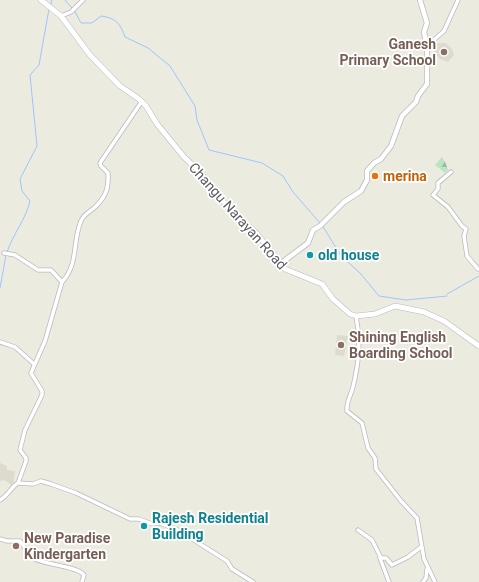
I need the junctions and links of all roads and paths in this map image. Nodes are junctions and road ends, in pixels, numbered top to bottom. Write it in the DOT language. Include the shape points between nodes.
graph roads {
  1 [pos="42,0"];
  2 [pos="83,0"];
  3 [pos="420,0"];
  4 [pos="458,0"];
  5 [pos="61,16"];
  6 [pos="426,46"];
  7 [pos="142,101"];
  8 [pos="451,172"];
  9 [pos="4,253"];
  10 [pos="280,264"];
  11 [pos="478,270"];
  12 [pos="62,282"];
  13 [pos="356,316"];
  14 [pos="0,342"];
  15 [pos="479,346"];
  16 [pos="34,364"];
  17 [pos="18,483"];
  18 [pos="0,500"];
  19 [pos="358,530"];
  20 [pos="0,539"];
  21 [pos="422,547"];
  22 [pos="381,558"];
  23 [pos="427,569"];
  24 [pos="82,582"];
  25 [pos="253,582"];
  26 [pos="389,582"];
  27 [pos="423,582"];
  28 [pos="435,582"];
  1 -- 5 [label="main road, Changu Narayan Road"];
  2 -- 5 [label="street" via="71,12"];
  3 -- 6 [label="street" via="427,23 424,32"];
  4 -- 6 [label="street" via="444,31"];
  5 -- 7 [label="main road, Changu Narayan Road" via="90,55 120,86"];
  6 -- 10 [label="street" via="427,84 416,102 402,116 391,146 382,159 367,171 367,180 361,191 344,202 313,230 308,243"];
  7 -- 10 [label="main road, Changu Narayan Road" via="184,157 202,174 207,186 257,234"];
  7 -- 12 [label="street" via="100,163 108,173 109,186 106,195 81,220 74,263 69,275"];
  8 -- 11 [label="street" via="438,183 438,189 433,195 448,207 466,229 464,236 468,256"];
  9 -- 12 [label="street" via="15,255 38,270 51,270"];
  10 -- 13 [label="main road, Changu Narayan Road" via="291,273 322,284 333,299"];
  12 -- 16 [label="street" via="45,340"];
  13 -- 15 [label="main road" via="375,314 395,306 424,312 444,321"];
  13 -- 21 [label="street" via="360,341 347,411 362,423 368,448 375,458 376,469 401,502 417,518"];
  14 -- 16 [label="street" via="15,347"];
  16 -- 17 [label="street" via="30,373 42,395 20,450 26,461"];
  17 -- 18 [label="street"];
  17 -- 25 [label="street" via="33,484 41,481 76,492 130,519 139,518 178,530 227,561 232,569"];
  19 -- 22 [label="street" via="372,540"];
  20 -- 24 [label="street" via="7,542 20,541 32,558 81,572 84,575"];
  21 -- 22 [label="street" via="392,565 386,558"];
  21 -- 23 [label="street"];
  22 -- 26 [label="street"];
  23 -- 27 [label="street"];
  23 -- 28 [label="street"];
}
